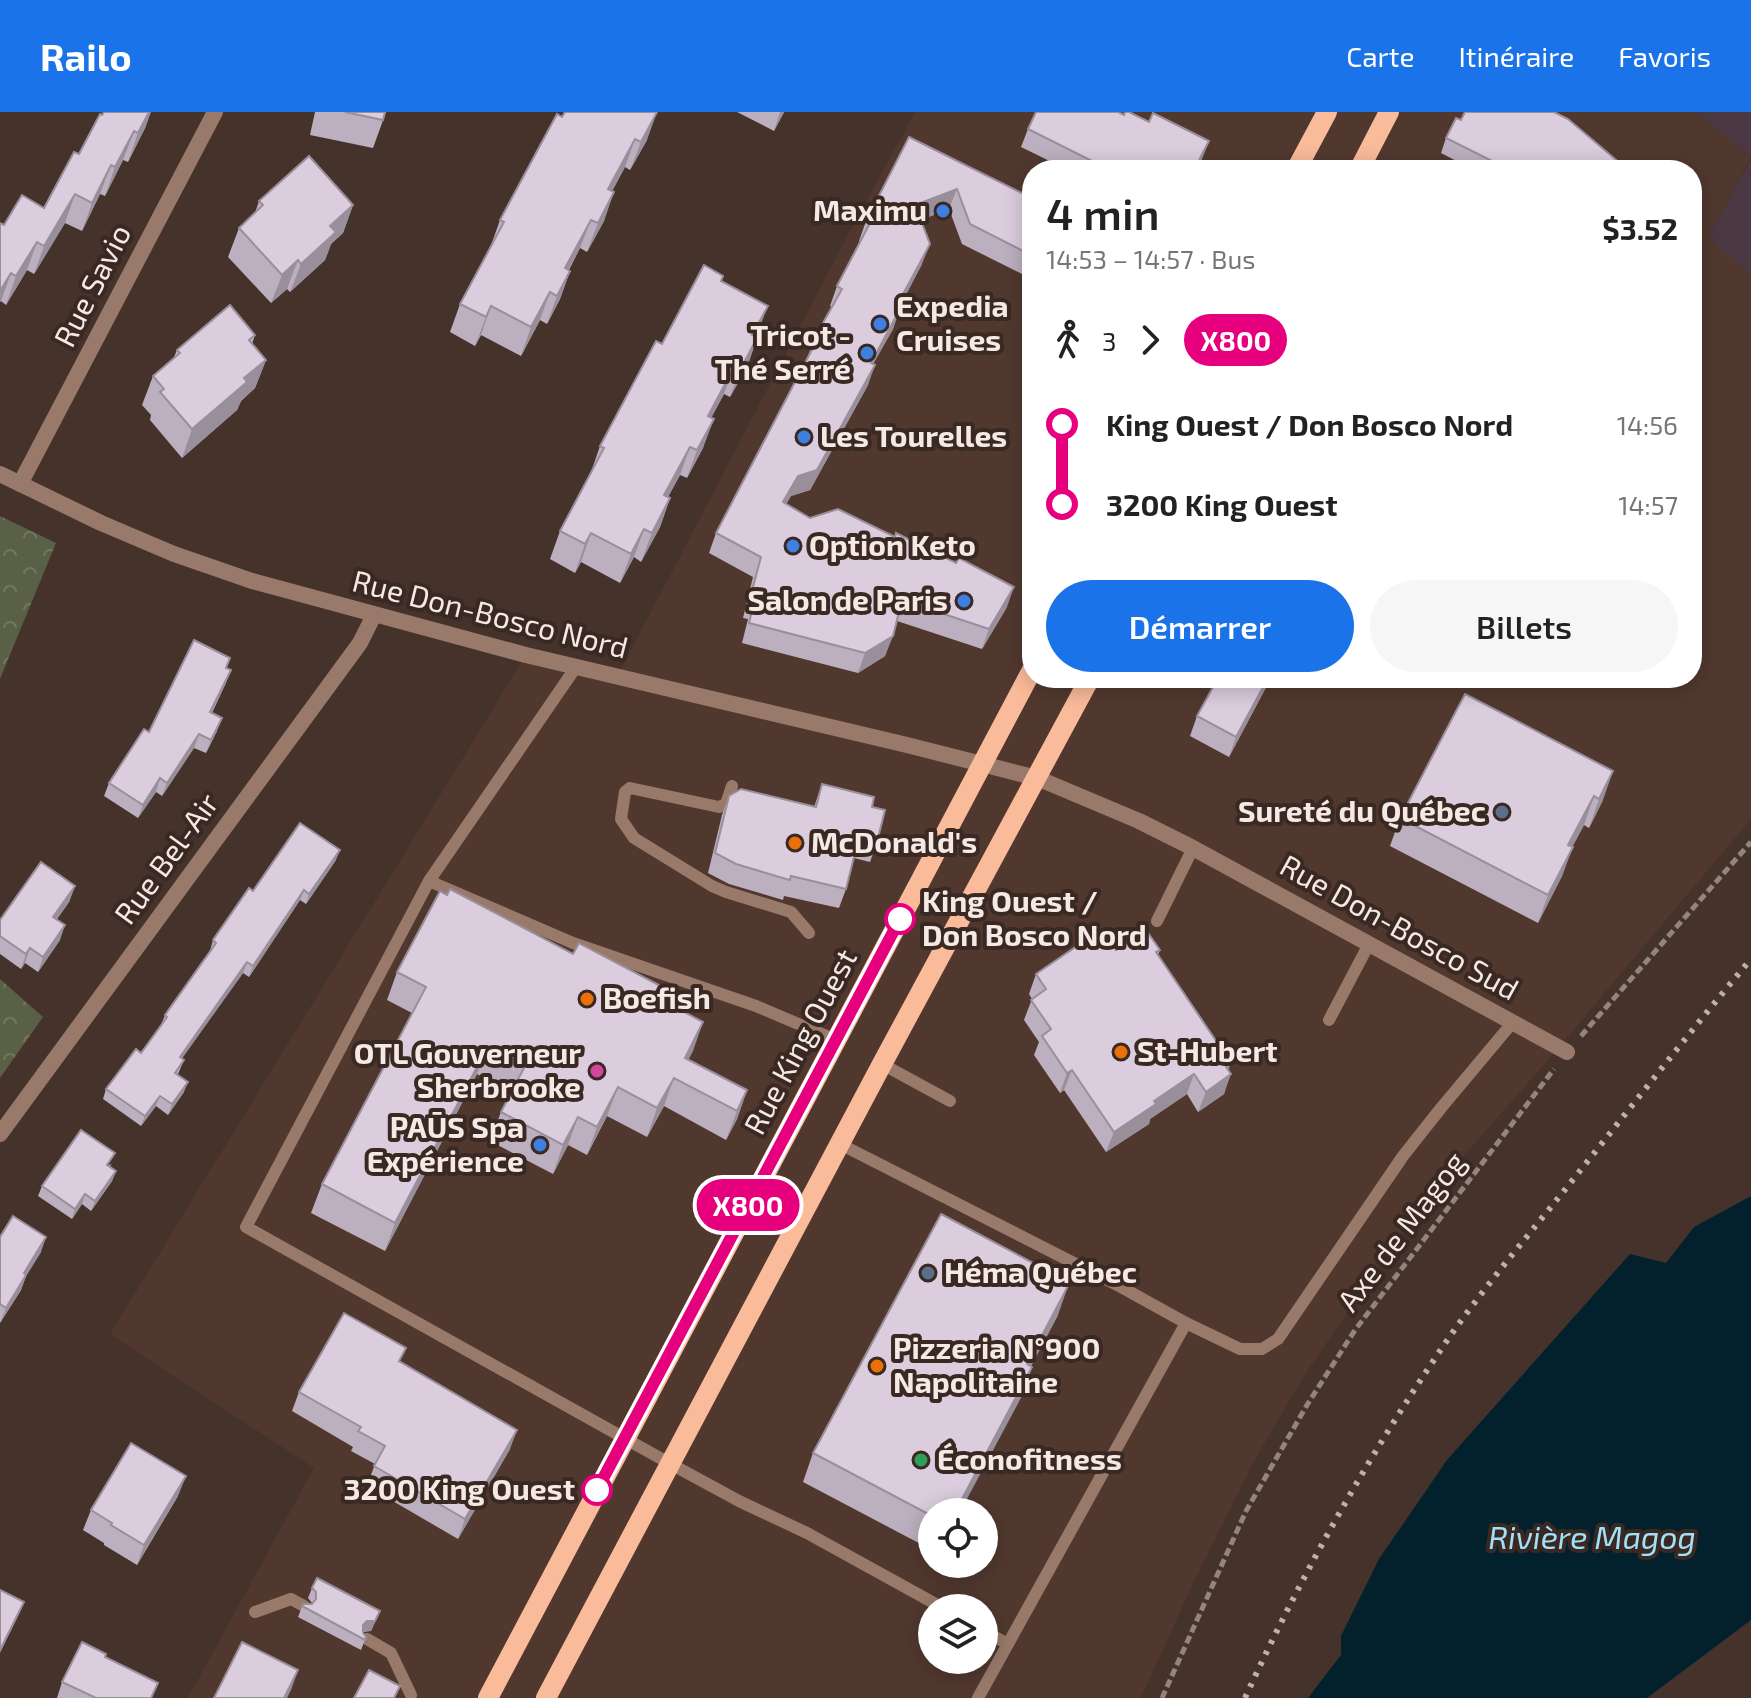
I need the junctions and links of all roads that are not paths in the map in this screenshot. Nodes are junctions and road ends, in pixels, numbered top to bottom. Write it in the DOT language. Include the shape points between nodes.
graph roads {
  1 [pos="215,112"];
  2 [pos="1327,112"];
  3 [pos="1389,112"];
  4 [pos="1301,160"];
  5 [pos="1364,160"];
  6 [pos="0,474"];
  7 [pos="20,484"];
  8 [pos="374,615"];
  9 [pos="576,667"];
  10 [pos="1022,688"];
  11 [pos="1085,688"];
  12 [pos="982,764"];
  13 [pos="1037,778"];
  14 [pos="732,786"];
  15 [pos="1193,848"];
  16 [pos="429,881"];
  17 [pos="1157,921"];
  18 [pos="809,933"];
  19 [pos="1369,944"];
  20 [pos="1329,1020"];
  21 [pos="1513,1022"];
  22 [pos="836,1040"];
  23 [pos="1567,1052"];
  24 [pos="882,1064"];
  25 [pos="950,1101"];
  26 [pos="0,1134"];
  27 [pos="840,1144"];
  28 [pos="1186,1323"];
  29 [pos="624,1438"];
  30 [pos="669,1463"];
  31 [pos="918,1594"];
  32 [pos="304,1606"];
  33 [pos="255,1612"];
  34 [pos="367,1639"];
  35 [pos="998,1639"];
  36 [pos="1008,1644"];
  37 [pos="411,1695"];
  38 [pos="488,1698"];
  39 [pos="546,1698"];
  40 [pos="978,1698"];
  1 -- 7 [label="street, Rue Savio"];
  2 -- 4 [label="main road"];
  3 -- 5 [label="main road"];
  6 -- 7 [label="street, Rue Don-Bosco Nord"];
  7 -- 8 [label="street, Rue Don-Bosco Nord" via="174,554"];
  8 -- 9 [label="street, Rue Don-Bosco Nord"];
  8 -- 26 [label="street, Rue Bel-Air" via="360,643"];
  9 -- 12 [label="street, Rue Don-Bosco Nord"];
  9 -- 16 [label="lane"];
  10 -- 12 [label="main road, Rue King Ouest"];
  11 -- 13 [label="main road"];
  12 -- 13 [label="street, Rue Don-Bosco Sud"];
  12 -- 22 [label="main road, Rue King Ouest"];
  13 -- 15 [label="street, Rue Don-Bosco Sud"];
  13 -- 24 [label="main road"];
  14 -- 18 [label="lane" via="726,804 719,807 630,788 621,819 634,838 712,886 791,912"];
  15 -- 17 [label="lane"];
  15 -- 19 [label="street, Rue Don-Bosco Sud"];
  16 -- 22 [label="lane" via="573,943 756,1006"];
  16 -- 29 [label="lane" via="246,1227"];
  19 -- 20 [label="lane"];
  19 -- 21 [label="street, Rue Don-Bosco Sud"];
  21 -- 23 [label="street, Rue Don-Bosco Sud"];
  21 -- 28 [label="lane" via="1403,1156 1278,1339 1262,1349 1240,1349"];
  22 -- 29 [label="main road, Rue King Ouest"];
  24 -- 25 [label="lane"];
  24 -- 27 [label="main road"];
  27 -- 28 [label="lane"];
  27 -- 30 [label="main road"];
  28 -- 36 [label="lane"];
  29 -- 30 [label="lane"];
  29 -- 38 [label="main road, Rue King Ouest"];
  30 -- 31 [label="lane"];
  30 -- 39 [label="main road"];
  32 -- 33 [label="lane" via="291,1599"];
  34 -- 37 [label="lane" via="391,1653"];
  35 -- 36 [label="lane"];
  36 -- 40 [label="lane"];
}
